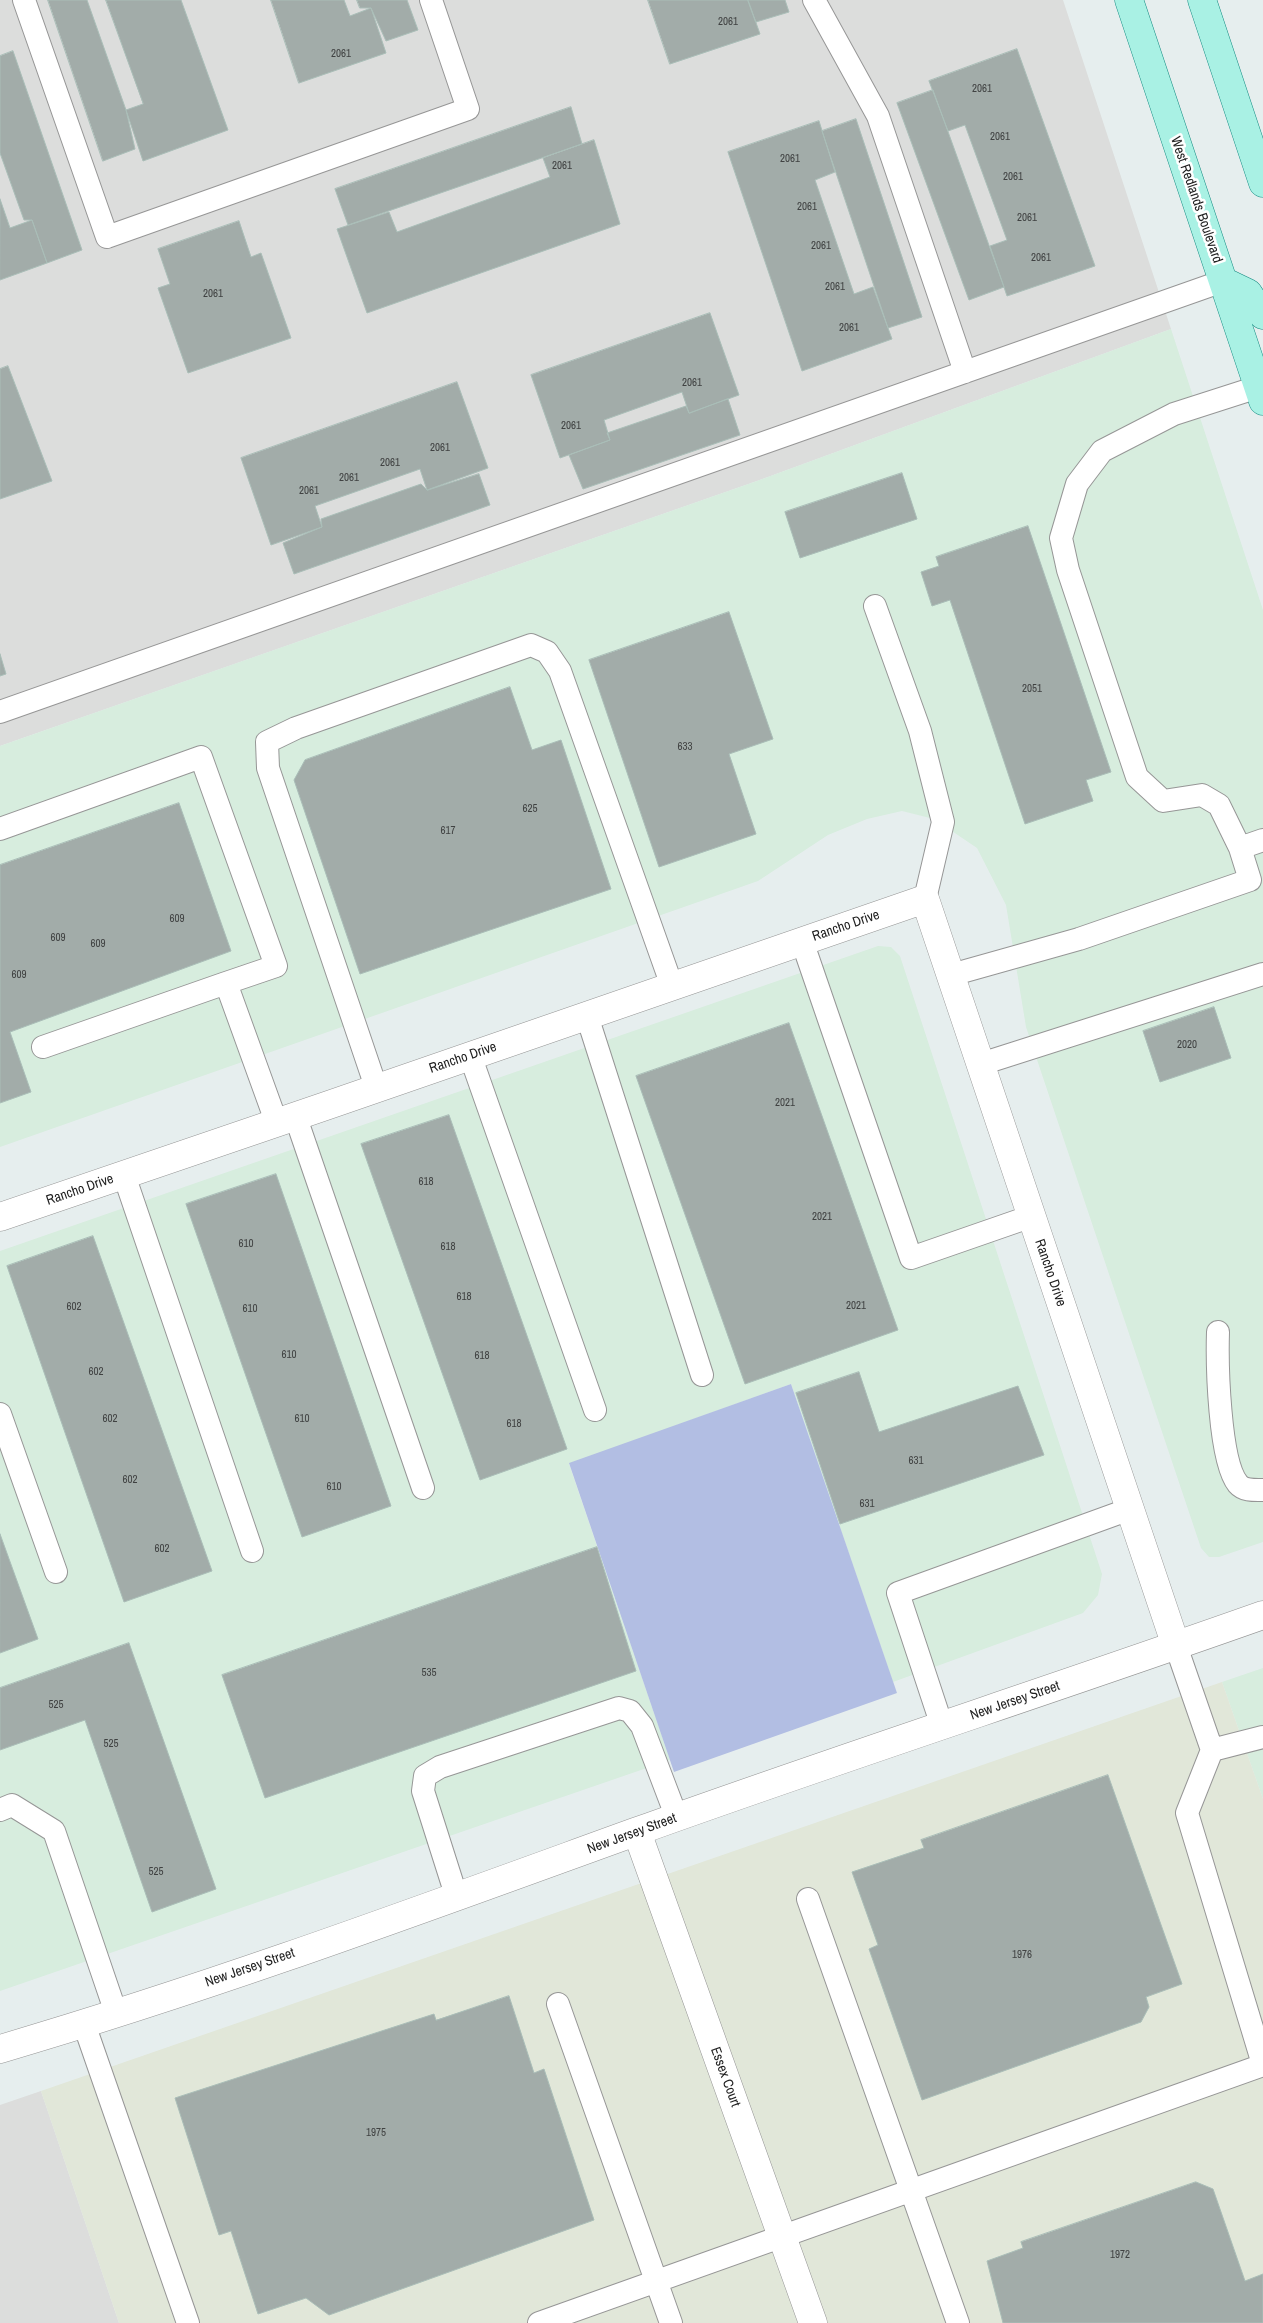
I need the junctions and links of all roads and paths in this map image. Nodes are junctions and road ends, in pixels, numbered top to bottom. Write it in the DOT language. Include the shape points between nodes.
graph roads {
  1 [pos="24,0"];
  2 [pos="431,0"];
  3 [pos="814,0"];
  4 [pos="1129,0"];
  5 [pos="1202,0"];
  6 [pos="1263,183"];
  7 [pos="1223,281"];
  8 [pos="1263,315"];
  9 [pos="964,372"];
  10 [pos="1261,394"];
  11 [pos="874,606"];
  12 [pos="0,712"];
  13 [pos="0,829"];
  14 [pos="1263,840"];
  15 [pos="1240,848"];
  16 [pos="925,899"];
  17 [pos="802,941"];
  18 [pos="1263,974"];
  19 [pos="951,975"];
  20 [pos="226,984"];
  21 [pos="672,986"];
  22 [pos="587,1016"];
  23 [pos="43,1047"];
  24 [pos="470,1055"];
  25 [pos="980,1064"];
  26 [pos="376,1088"];
  27 [pos="287,1121"];
  28 [pos="124,1175"];
  29 [pos="1032,1216"];
  30 [pos="0,1217"];
  31 [pos="1218,1332"];
  32 [pos="702,1375"];
  33 [pos="594,1410"];
  34 [pos="0,1414"];
  35 [pos="423,1488"];
  36 [pos="1263,1490"];
  37 [pos="1130,1509"];
  38 [pos="252,1551"];
  39 [pos="56,1572"];
  40 [pos="1263,1615"];
  41 [pos="1176,1646"];
  42 [pos="942,1726"];
  43 [pos="1263,1737"];
  44 [pos="1212,1750"];
  45 [pos="0,1810"];
  46 [pos="677,1818"];
  47 [pos="637,1832"];
  48 [pos="457,1898"];
  49 [pos="808,1899"];
  50 [pos="558,2004"];
  51 [pos="116,2013"];
  52 [pos="84,2024"];
  53 [pos="0,2049"];
  54 [pos="1263,2064"];
  55 [pos="910,2190"];
  56 [pos="782,2238"];
  57 [pos="656,2281"];
  58 [pos="188,2323"];
  59 [pos="539,2323"];
  60 [pos="671,2323"];
  61 [pos="813,2323"];
  62 [pos="958,2323"];
  1 -- 2 [label="lane" via="107,237 468,109"];
  3 -- 9 [label="lane" via="878,116"];
  4 -- 7 [label="main road, West Redlands Boulevard"];
  5 -- 6 [label="main road"];
  7 -- 8 [label="main road" via="1248,293"];
  7 -- 9 [label="lane"];
  7 -- 10 [label="main road, West Redlands Boulevard"];
  9 -- 12 [label="lane"];
  10 -- 15 [label="lane" via="1174,414 1102,451 1078,484 1061,538 1068,570 1137,778 1163,800 1202,795 1219,805"];
  11 -- 16 [label="lane" via="920,731 942,822"];
  13 -- 20 [label="lane" via="201,757 276,966"];
  14 -- 15 [label="lane"];
  15 -- 19 [label="lane" via="1250,880 1080,939"];
  16 -- 17 [label="street, Rancho Drive"];
  16 -- 19 [label="street, Rancho Drive"];
  17 -- 21 [label="street, Rancho Drive"];
  17 -- 29 [label="lane" via="911,1258"];
  18 -- 25 [label="lane"];
  19 -- 25 [label="street, Rancho Drive"];
  20 -- 23 [label="lane"];
  20 -- 27 [label="lane"];
  21 -- 22 [label="street, Rancho Drive"];
  21 -- 26 [label="lane" via="560,671 547,652 531,645 296,728 267,742 268,768"];
  22 -- 24 [label="street, Rancho Drive"];
  22 -- 32 [label="lane"];
  24 -- 26 [label="street, Rancho Drive"];
  24 -- 33 [label="lane"];
  25 -- 29 [label="street, Rancho Drive"];
  26 -- 27 [label="street, Rancho Drive"];
  27 -- 28 [label="street, Rancho Drive"];
  27 -- 35 [label="lane"];
  28 -- 30 [label="street, Rancho Drive"];
  28 -- 38 [label="lane"];
  29 -- 37 [label="street, Rancho Drive"];
  31 -- 36 [label="lane" via="1216,1369 1224,1446 1229,1464 1238,1484 1250,1490"];
  34 -- 39 [label="lane"];
  37 -- 41 [label="street, Rancho Drive"];
  37 -- 42 [label="lane" via="898,1593"];
  40 -- 41 [label="street, New Jersey Street"];
  41 -- 42 [label="street, New Jersey Street"];
  41 -- 44 [label="lane"];
  42 -- 46 [label="street, New Jersey Street"];
  43 -- 44 [label="lane"];
  44 -- 54 [label="lane" via="1188,1813"];
  45 -- 51 [label="lane" via="12,1805 54,1831"];
  46 -- 47 [label="street, New Jersey Street"];
  46 -- 48 [label="lane" via="642,1726 630,1711 619,1708 440,1767 426,1776 423,1791"];
  47 -- 48 [label="street, New Jersey Street"];
  47 -- 56 [label="street, Essex Court"];
  48 -- 51 [label="street, New Jersey Street"];
  49 -- 55 [label="lane"];
  50 -- 57 [label="lane"];
  51 -- 52 [label="street, New Jersey Street"];
  52 -- 53 [label="street, New Jersey Street"];
  52 -- 58 [label="lane"];
  54 -- 55 [label="lane"];
  55 -- 56 [label="lane"];
  55 -- 62 [label="lane"];
  56 -- 57 [label="lane"];
  56 -- 61 [label="street, Essex Court"];
  57 -- 59 [label="lane"];
  57 -- 60 [label="lane"];
}
